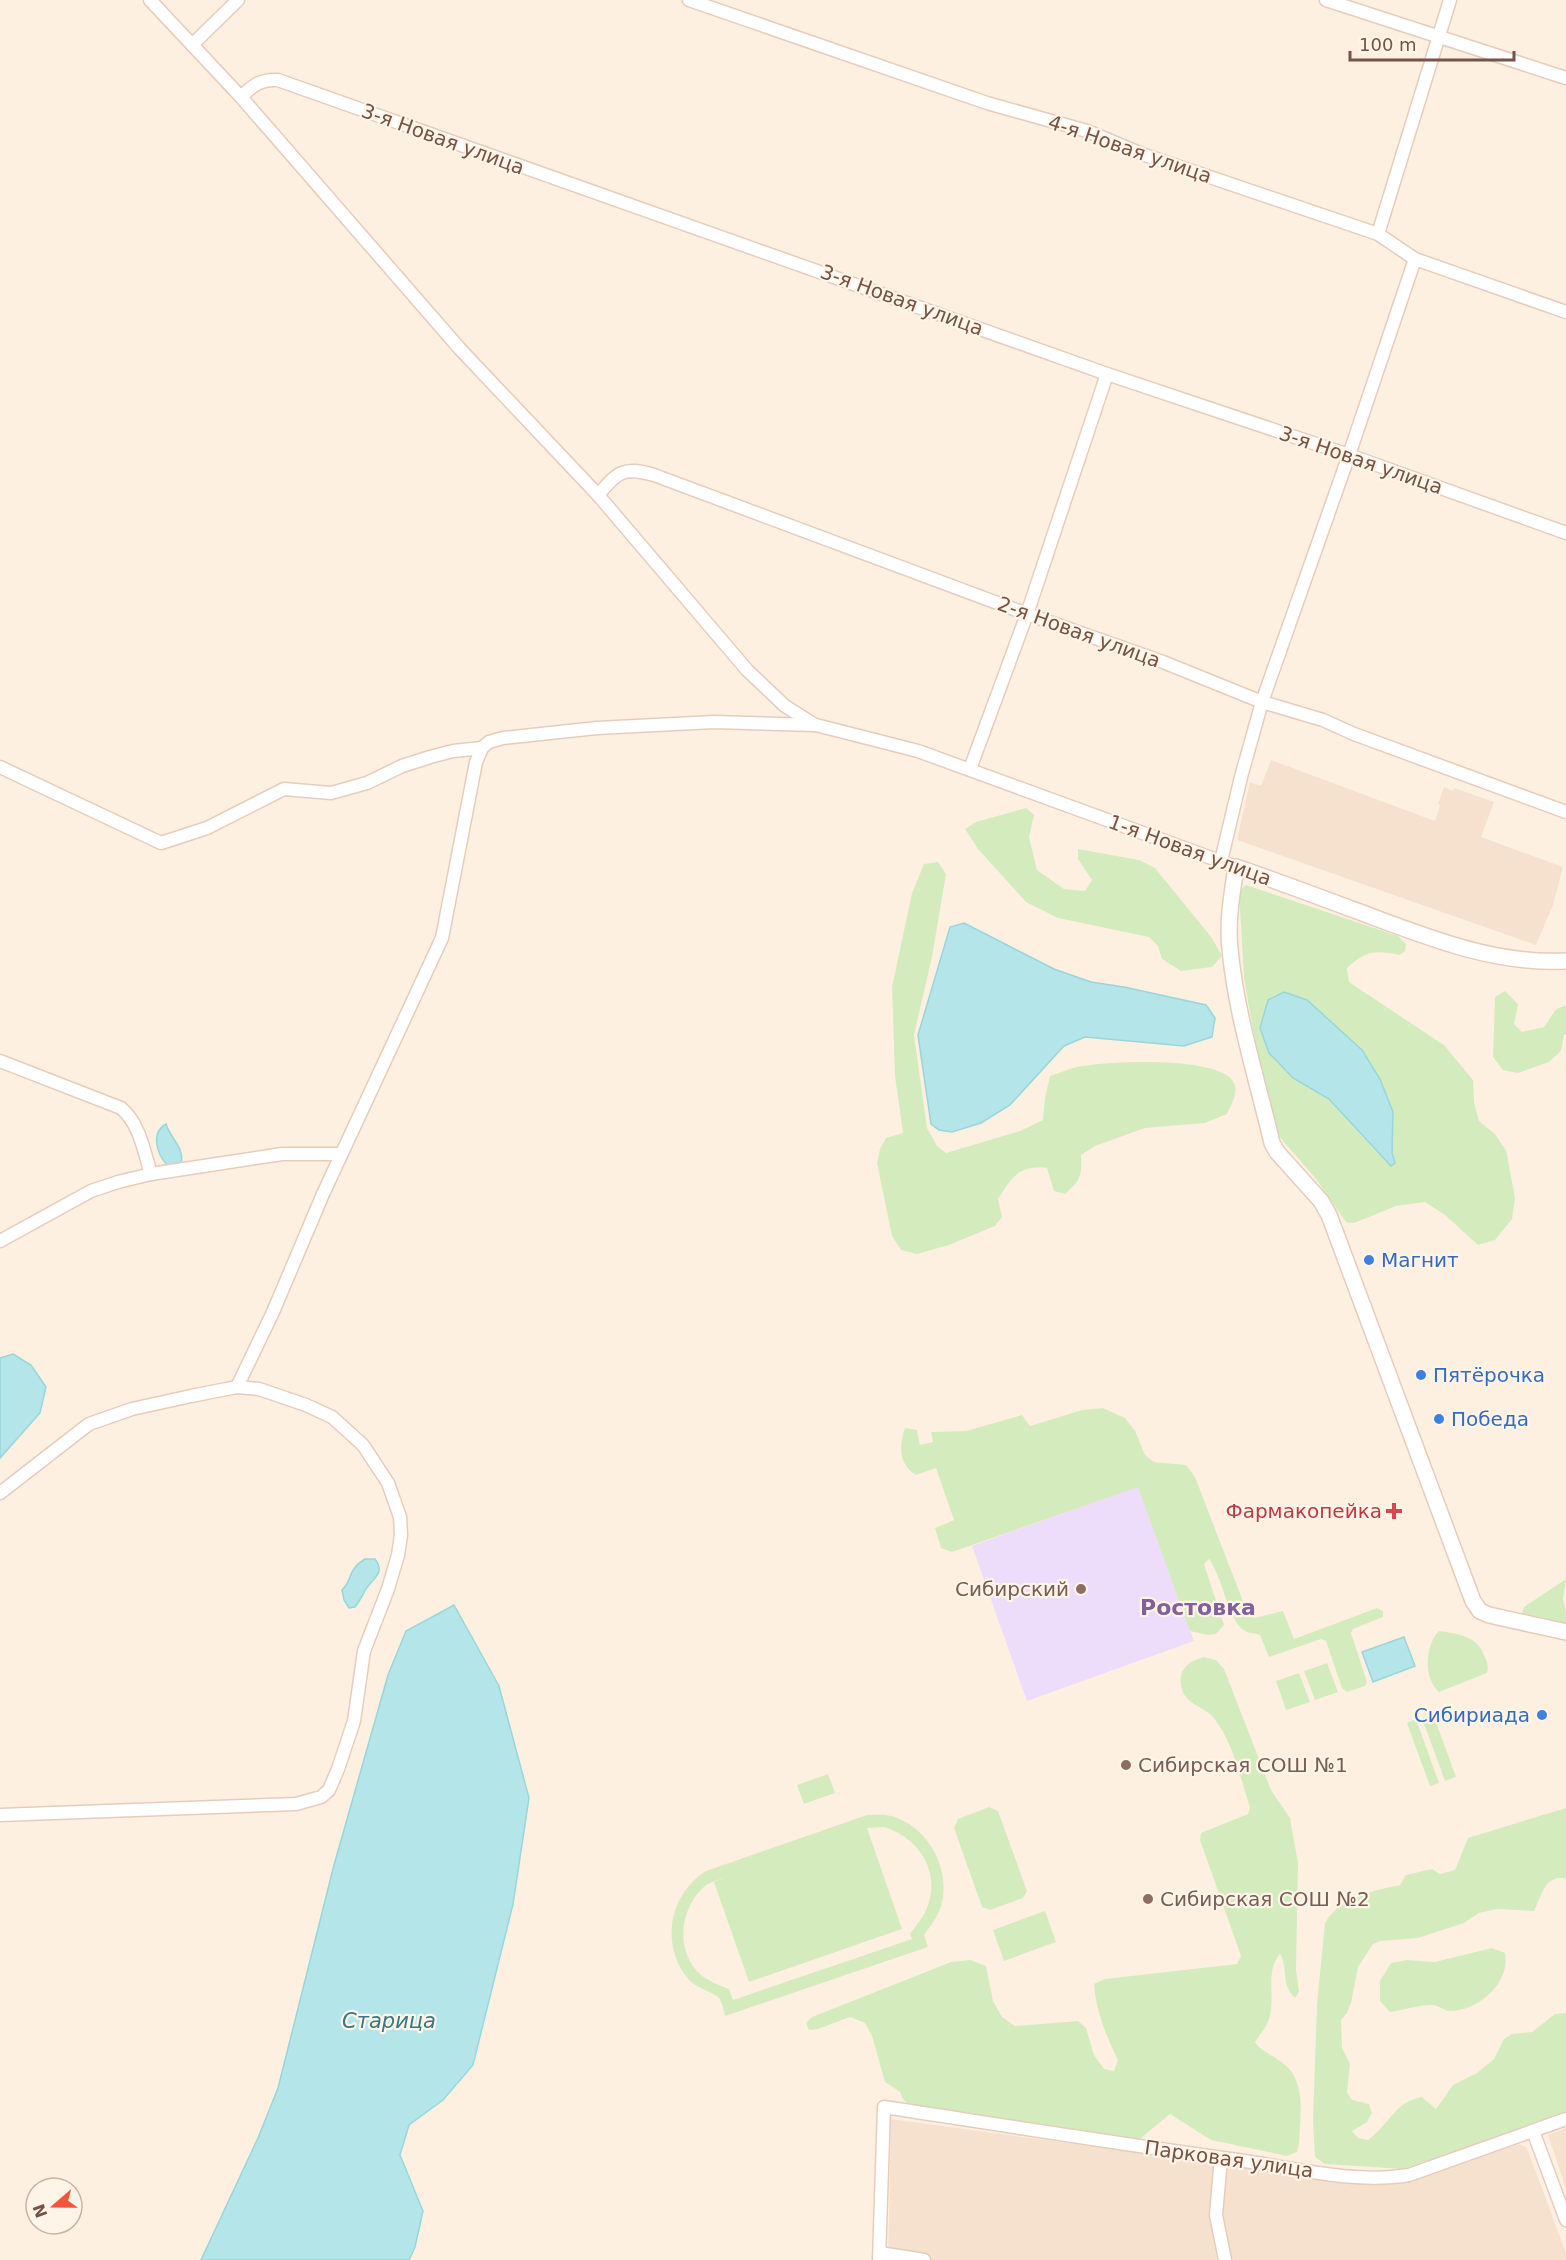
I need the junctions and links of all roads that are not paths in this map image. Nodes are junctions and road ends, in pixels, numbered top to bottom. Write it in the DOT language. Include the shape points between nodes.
graph roads {
  1 [pos="150,0"];
  2 [pos="238,0"];
  3 [pos="688,0"];
  4 [pos="1326,0"];
  5 [pos="1450,0"];
  6 [pos="1438,36"];
  7 [pos="192,45"];
  8 [pos="1566,78"];
  9 [pos="241,97"];
  10 [pos="1378,234"];
  11 [pos="1415,259"];
  12 [pos="1566,312"];
  13 [pos="1107,374"];
  14 [pos="1349,455"];
  15 [pos="598,495"];
  16 [pos="1566,533"];
  17 [pos="1027,614"];
  18 [pos="1262,702"];
  19 [pos="816,725"];
  20 [pos="482,748"];
  21 [pos="0,767"];
  22 [pos="970,769"];
  23 [pos="1566,812"];
  24 [pos="1221,861"];
  25 [pos="1236,867"];
  26 [pos="1566,961"];
  27 [pos="0,1061"];
  28 [pos="341,1154"];
  29 [pos="151,1174"];
  30 [pos="0,1241"];
  31 [pos="237,1387"];
  32 [pos="0,1493"];
  33 [pos="1566,1632"];
  34 [pos="0,1815"];
  35 [pos="1566,2119"];
  36 [pos="1533,2131"];
  37 [pos="1221,2158"];
  38 [pos="1566,2220"];
  39 [pos="879,2257"];
  40 [pos="924,2260"];
  41 [pos="1225,2260"];
  1 -- 7 [label="street"];
  2 -- 7 [label="street"];
  3 -- 10 [label="street, 4-я Новая улица" via="987,104 1087,131 1142,154"];
  4 -- 6 [label="street"];
  5 -- 6 [label="street"];
  6 -- 8 [label="street"];
  6 -- 10 [label="street"];
  7 -- 9 [label="street"];
  9 -- 13 [label="street, 3-я Новая улица" via="256,83 278,80"];
  9 -- 15 [label="street" via="460,349"];
  10 -- 11 [label="street, 4-я Новая улица"];
  11 -- 12 [label="street, 4-я Новая улица"];
  11 -- 14 [label="street"];
  13 -- 14 [label="street, 3-я Новая улица"];
  13 -- 17 [label="street"];
  14 -- 16 [label="street, 3-я Новая улица"];
  14 -- 18 [label="street"];
  15 -- 17 [label="street, 2-я Новая улица" via="614,477 637,470"];
  15 -- 19 [label="street" via="747,670 785,706"];
  17 -- 18 [label="street, 2-я Новая улица"];
  17 -- 22 [label="street"];
  18 -- 23 [label="street, 2-я Новая улица" via="1323,720"];
  18 -- 24 [label="street"];
  19 -- 20 [label="street" via="714,722 597,728 503,738"];
  19 -- 22 [label="street, 1-я Новая улица" via="918,751"];
  20 -- 21 [label="street" via="453,751 402,766 367,783 331,793 284,789 207,828 161,843"];
  20 -- 28 [label="street" via="471,778 442,938"];
  22 -- 24 [label="street, 1-я Новая улица"];
  24 -- 25 [label="street, 1-я Новая улица"];
  25 -- 26 [label="street, 1-я Новая улица" via="1473,950 1512,959"];
  25 -- 33 [label="street" via="1230,948 1272,1143 1329,1215 1473,1601 1489,1615"];
  27 -- 29 [label="street" via="121,1108 134,1124"];
  28 -- 29 [label="street" via="282,1154"];
  28 -- 31 [label="street"];
  29 -- 30 [label="street" via="91,1191"];
  31 -- 32 [label="street" via="104,1417 89,1424"];
  31 -- 34 [label="street" via="259,1389 306,1405 349,1430 388,1483 399,1517 398,1555 364,1651 354,1721 329,1790 321,1797 296,1804"];
  35 -- 36 [label="street, Парковая улица"];
  36 -- 37 [label="street, Парковая улица" via="1409,2175 1385,2179"];
  36 -- 38 [label="street"];
  37 -- 39 [label="street, Парковая улица" via="884,2107"];
  37 -- 41 [label="street" via="1216,2215"];
  39 -- 40 [label="street"];
}
